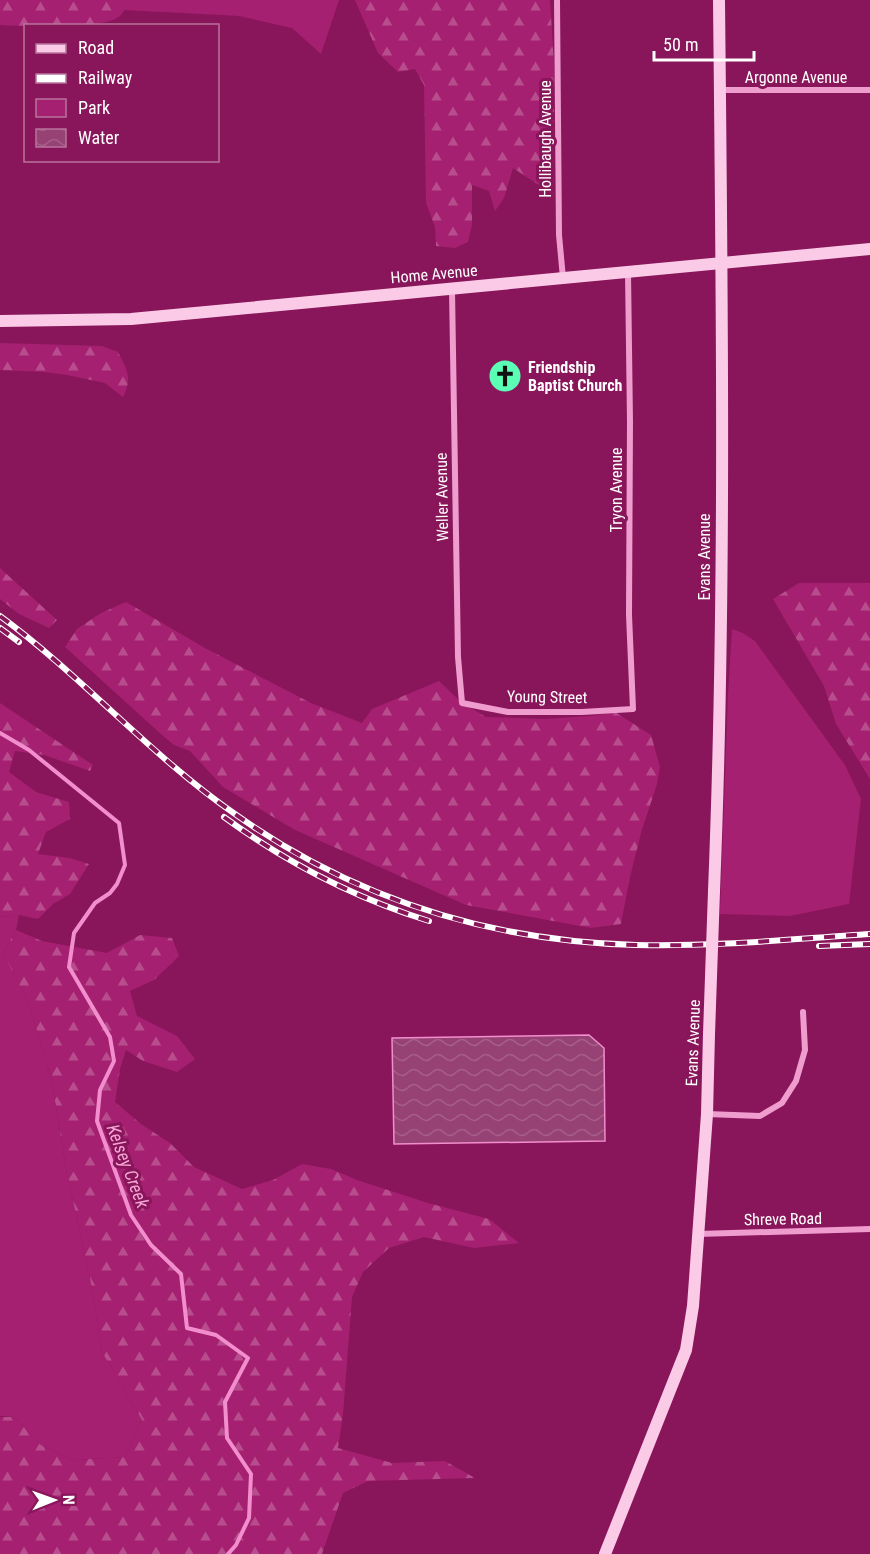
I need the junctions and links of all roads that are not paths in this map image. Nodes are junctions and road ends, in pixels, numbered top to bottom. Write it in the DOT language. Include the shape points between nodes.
graph roads {
  1 [pos="557,0"];
  2 [pos="719,0"];
  3 [pos="722,90"];
  4 [pos="870,90"];
  5 [pos="870,249"];
  6 [pos="721,264"];
  7 [pos="628,271"];
  8 [pos="563,278"];
  9 [pos="452,290"];
  10 [pos="0,321"];
  11 [pos="462,703"];
  12 [pos="633,709"];
  13 [pos="803,1012"];
  14 [pos="707,1114"];
  15 [pos="870,1229"];
  16 [pos="697,1234"];
  17 [pos="605,1554"];
  1 -- 8 [label="street, Hollibaugh Avenue" via="559,235"];
  2 -- 3 [label="street, Evans Avenue"];
  3 -- 4 [label="street, Argonne Avenue"];
  3 -- 6 [label="street, Evans Avenue"];
  5 -- 6 [label="street, Home Avenue"];
  6 -- 7 [label="street, Home Avenue"];
  6 -- 14 [label="street, Evans Avenue, bridge" via="718,799"];
  7 -- 8 [label="street, Home Avenue"];
  7 -- 12 [label="street, Tryon Avenue"];
  8 -- 9 [label="street, Home Avenue"];
  9 -- 10 [label="street, Home Avenue" via="131,319"];
  9 -- 11 [label="street, Weller Avenue"];
  11 -- 12 [label="street, Young Street" via="508,712"];
  13 -- 14 [label="street" via="805,1050 795,1081 782,1103 760,1116"];
  14 -- 16 [label="street, Evans Avenue"];
  15 -- 16 [label="street, Shreve Road"];
  16 -- 17 [label="street, Evans Avenue" via="686,1350"];
}
